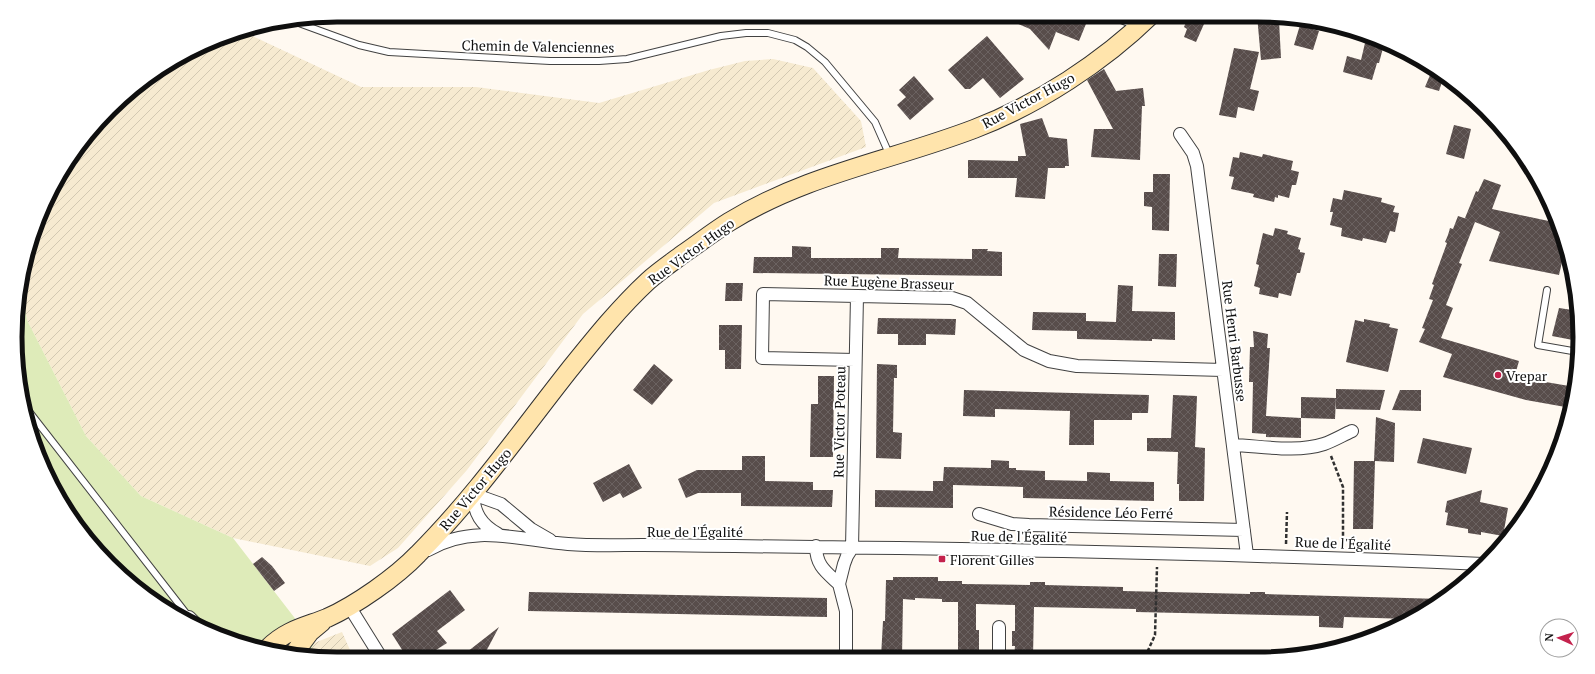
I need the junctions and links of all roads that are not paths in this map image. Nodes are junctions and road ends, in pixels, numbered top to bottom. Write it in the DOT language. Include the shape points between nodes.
graph roads {
  1 [pos="1144,22"];
  2 [pos="302,24"];
  3 [pos="1180,134"];
  4 [pos="890,156"];
  5 [pos="1547,290"];
  6 [pos="857,296"];
  7 [pos="1572,351"];
  8 [pos="856,360"];
  9 [pos="1224,370"];
  10 [pos="33,417"];
  11 [pos="1352,431"];
  12 [pos="1233,445"];
  13 [pos="474,494"];
  14 [pos="979,514"];
  15 [pos="1244,530"];
  16 [pos="501,535"];
  17 [pos="555,542"];
  18 [pos="816,546"];
  19 [pos="852,548"];
  20 [pos="1247,555"];
  21 [pos="416,556"];
  22 [pos="1477,564"];
  23 [pos="839,584"];
  24 [pos="349,606"];
  25 [pos="185,613"];
  26 [pos="327,618"];
  27 [pos="999,627"];
  28 [pos="272,645"];
  29 [pos="297,649"];
  30 [pos="378,652"];
  31 [pos="846,652"];
  32 [pos="999,652"];
  1 -- 4 [label="street, Rue Victor Hugo" via="1080,72 1021,107 975,129"];
  2 -- 4 [label="lane, Chemin de Valenciennes" via="359,45 389,52 599,61 620,59 721,36 768,33 795,40 825,62 875,122"];
  3 -- 9 [label="street, Rue Henri Barbusse" via="1193,153 1197,166"];
  4 -- 13 [label="street, Rue Victor Hugo" via="807,183 759,205 714,232 651,278 598,334"];
  5 -- 7 [label="lane" via="1538,345"];
  6 -- 8 [label="street, Rue Victor Poteau"];
  6 -- 8 [label="street, Rue Eugène Brasseur" via="763,294 762,358"];
  6 -- 9 [label="street, Rue Eugène Brasseur" via="962,300 1024,350 1059,363 1077,366"];
  8 -- 19 [label="street, Rue Victor Poteau"];
  9 -- 12 [label="street, Rue Henri Barbusse"];
  10 -- 25 [label="lane"];
  11 -- 12 [label="street" via="1316,446 1295,448"];
  12 -- 15 [label="street, Rue Henri Barbusse"];
  13 -- 16 [label="street, Rue de l'Égalité" via="475,509 480,520"];
  13 -- 17 [label="street, Rue de l'Égalité" via="501,504 531,529"];
  13 -- 21 [label="street, Rue Victor Hugo"];
  14 -- 15 [label="street, Résidence Léo Ferré" via="1012,524"];
  15 -- 20 [label="street, Rue Henri Barbusse"];
  16 -- 17 [label="street, Rue de l'Égalité"];
  16 -- 21 [label="street, Rue de l'Égalité" via="454,538"];
  17 -- 18 [label="street, Rue de l'Égalité" via="582,545"];
  18 -- 19 [label="street, Rue de l'Égalité"];
  18 -- 23 [label="street" via="820,566"];
  19 -- 20 [label="street, Rue de l'Égalité"];
  19 -- 23 [label="street" via="846,556"];
  20 -- 22 [label="street, Rue de l'Égalité"];
  21 -- 24 [label="street, Rue Victor Hugo" via="385,582"];
  23 -- 31 [label="street" via="846,611"];
  24 -- 26 [label="street, Rue Victor Hugo"];
  24 -- 30 [label="street"];
  26 -- 28 [label="street" via="293,630"];
  26 -- 29 [label="street" via="310,632"];
  27 -- 32 [label="street"];
}
